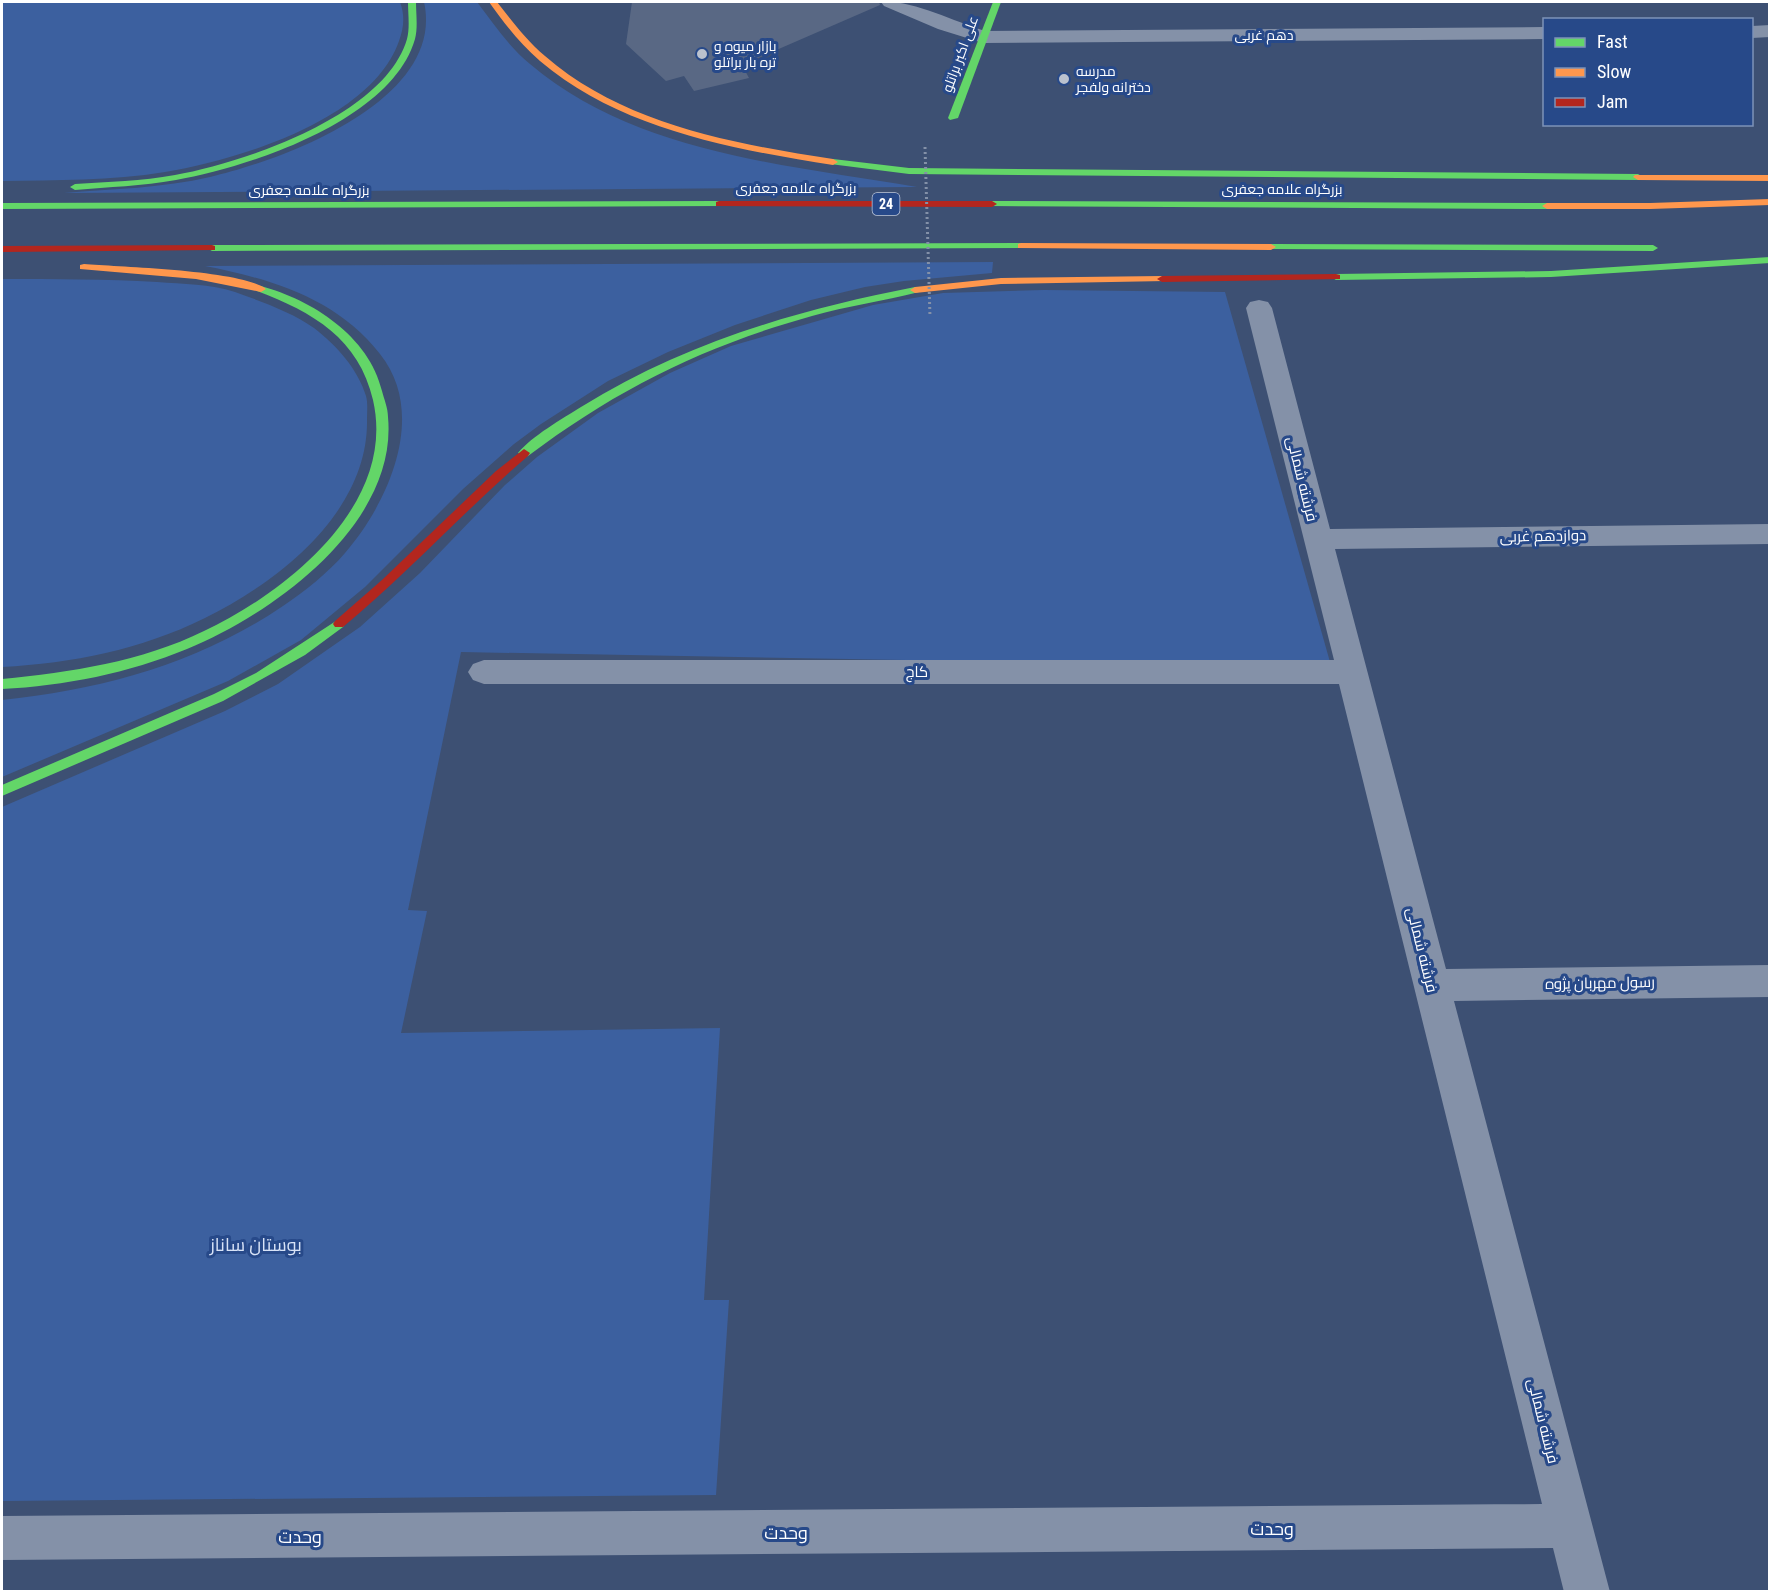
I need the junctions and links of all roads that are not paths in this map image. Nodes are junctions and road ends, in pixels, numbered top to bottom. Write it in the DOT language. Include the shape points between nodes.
graph roads {
  1 [pos="412,2"];
  2 [pos="493,2"];
  3 [pos="891,2"];
  4 [pos="925,2"];
  5 [pos="997,2"];
  6 [pos="1753,32"];
  7 [pos="1770,32"];
  8 [pos="1543,33"];
  9 [pos="983,37"];
  10 [pos="953,118"];
  11 [pos="1770,178"];
  12 [pos="66,188"];
  13 [pos="34,192"];
  14 [pos="2,197"];
  15 [pos="1770,202"];
  16 [pos="2,206"];
  17 [pos="1662,248"];
  18 [pos="1746,248"];
  19 [pos="1770,248"];
  20 [pos="2,249"];
  21 [pos="2,259"];
  22 [pos="1770,261"];
  23 [pos="48,263"];
  24 [pos="71,266"];
  25 [pos="1259,308"];
  26 [pos="1770,534"];
  27 [pos="1317,539"];
  28 [pos="484,672"];
  29 [pos="1351,672"];
  30 [pos="2,684"];
  31 [pos="2,791"];
  32 [pos="1770,981"];
  33 [pos="1431,985"];
  34 [pos="1570,1526"];
  35 [pos="2,1538"];
  36 [pos="1587,1592"];
  1 -- 12 [label="main road" via="414,32 393,75 369,97 328,124 277,148 187,175"];
  2 -- 11 [label="main road" via="534,51 574,82 614,104 713,140 832,163 909,171"];
  3 -- 9 [label="street, دهم غربی" via="945,26"];
  4 -- 9 [label="street" via="952,13"];
  5 -- 9 [label="main road, علی اکبر براتلو"];
  6 -- 7 [label="street"];
  8 -- 9 [label="street, دهم غربی"];
  9 -- 10 [label="main road, علی اکبر براتلو"];
  13 -- 14 [label="main road"];
  15 -- 16 [label="main road, بزرگراه علامه جعفری / 24" via="1650,206"];
  17 -- 20 [label="main road" via="680,245"];
  18 -- 19 [label="main road"];
  21 -- 23 [label="main road"];
  22 -- 31 [label="main road" via="1551,274 1001,281 908,290 793,316 676,360 579,412 486,485 339,627 294,658 242,687"];
  24 -- 30 [label="main road" via="216,279 250,286 298,306 327,324 363,355 380,394 386,430 365,498 348,523 297,577 235,621 145,659 44,681"];
  25 -- 27 [label="street, فرشته شمالی"];
  26 -- 27 [label="street, دوازدهم غربی"];
  27 -- 29 [label="street, فرشته شمالی"];
  28 -- 29 [label="street, کاج"];
  29 -- 33 [label="street, فرشته شمالی"];
  32 -- 33 [label="street, رسول مهربان پژوه"];
  33 -- 34 [label="street, فرشته شمالی"];
  34 -- 35 [label="street, وحدت"];
  34 -- 36 [label="street, فرشته شمالی"];
}
